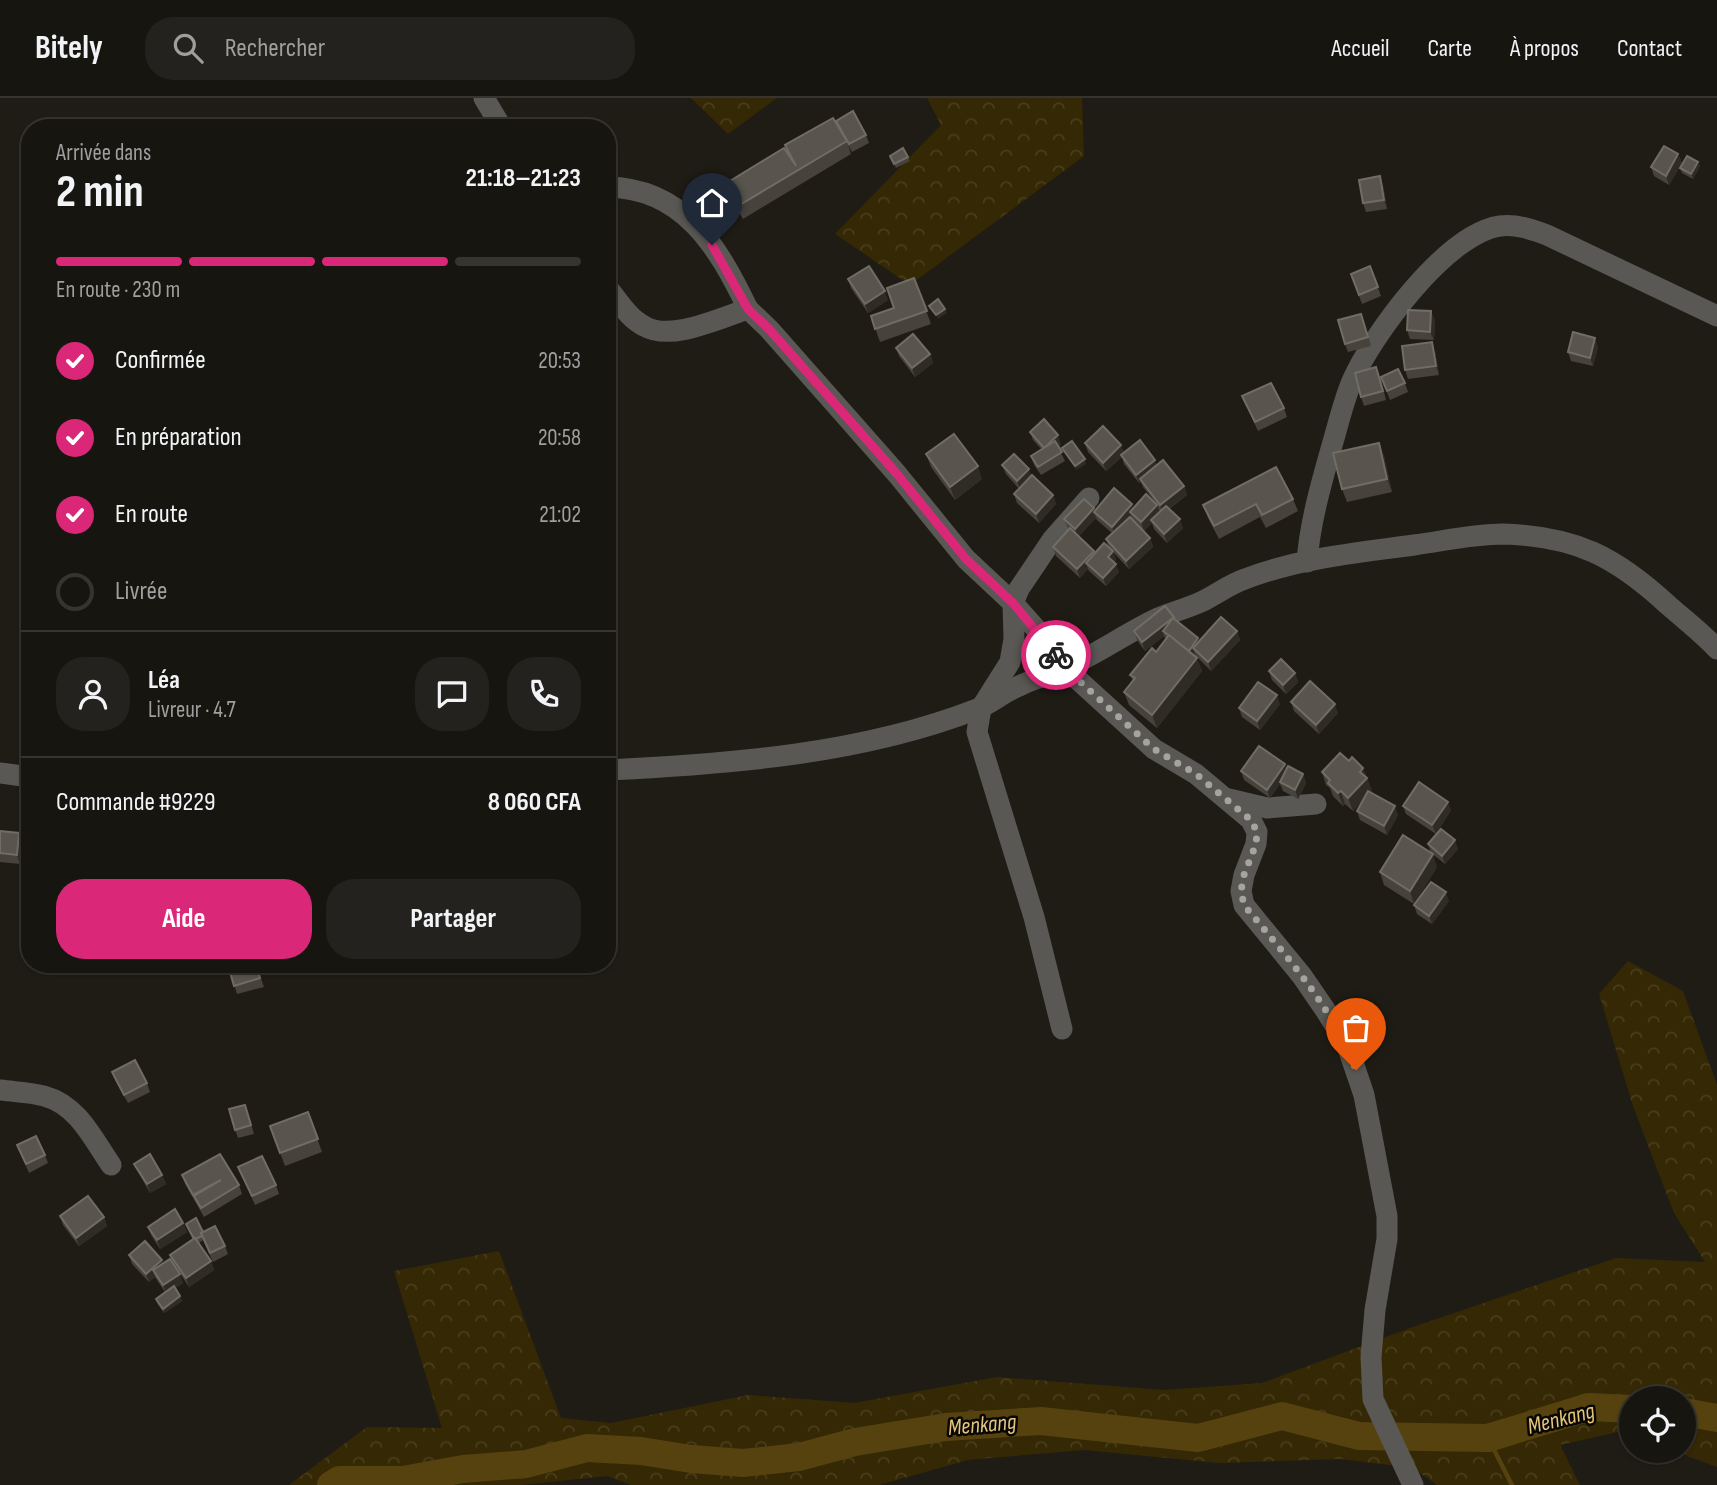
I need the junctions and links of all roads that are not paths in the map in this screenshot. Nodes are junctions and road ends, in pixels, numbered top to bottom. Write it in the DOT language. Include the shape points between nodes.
graph roads {
  1 [pos="484,98"];
  2 [pos="497,119"];
  3 [pos="616,188"];
  4 [pos="616,297"];
  5 [pos="748,309"];
  6 [pos="1717,316"];
  7 [pos="1089,498"];
  8 [pos="1307,562"];
  9 [pos="1013,603"];
  10 [pos="1717,649"];
  11 [pos="1065,668"];
  12 [pos="981,708"];
  13 [pos="616,769"];
  14 [pos="0,773"];
  15 [pos="21,776"];
  16 [pos="1227,799"];
  17 [pos="1316,804"];
  18 [pos="1062,1029"];
  19 [pos="0,1090"];
  20 [pos="111,1165"];
  21 [pos="1413,1485"];
  1 -- 2 [label="street"];
  3 -- 5 [label="street" via="639,190 683,213 712,245"];
  4 -- 5 [label="street" via="637,322 655,331 679,330"];
  5 -- 9 [label="street" via="897,474 966,559"];
  6 -- 8 [label="street" via="1547,234 1500,226 1468,239 1429,273 1365,355 1347,393 1329,457"];
  7 -- 9 [label="street" via="1044,551"];
  8 -- 10 [label="street" via="1353,551 1458,538 1502,534 1553,539 1615,562 1644,582"];
  8 -- 11 [label="street" via="1242,580 1127,633"];
  9 -- 11 [label="street"];
  9 -- 12 [label="street" via="1010,662"];
  11 -- 12 [label="street" via="1016,687"];
  11 -- 16 [label="street" via="1154,749"];
  12 -- 13 [label="street" via="912,730 808,752"];
  12 -- 18 [label="street" via="977,732 983,756 1034,917"];
  14 -- 15 [label="street"];
  16 -- 17 [label="street" via="1267,807"];
  16 -- 21 [label="street" via="1251,820 1257,832 1241,891 1244,905 1326,1011 1347,1045 1364,1095 1387,1216 1371,1357 1373,1399"];
  19 -- 20 [label="street" via="43,1096 72,1110"];
}
